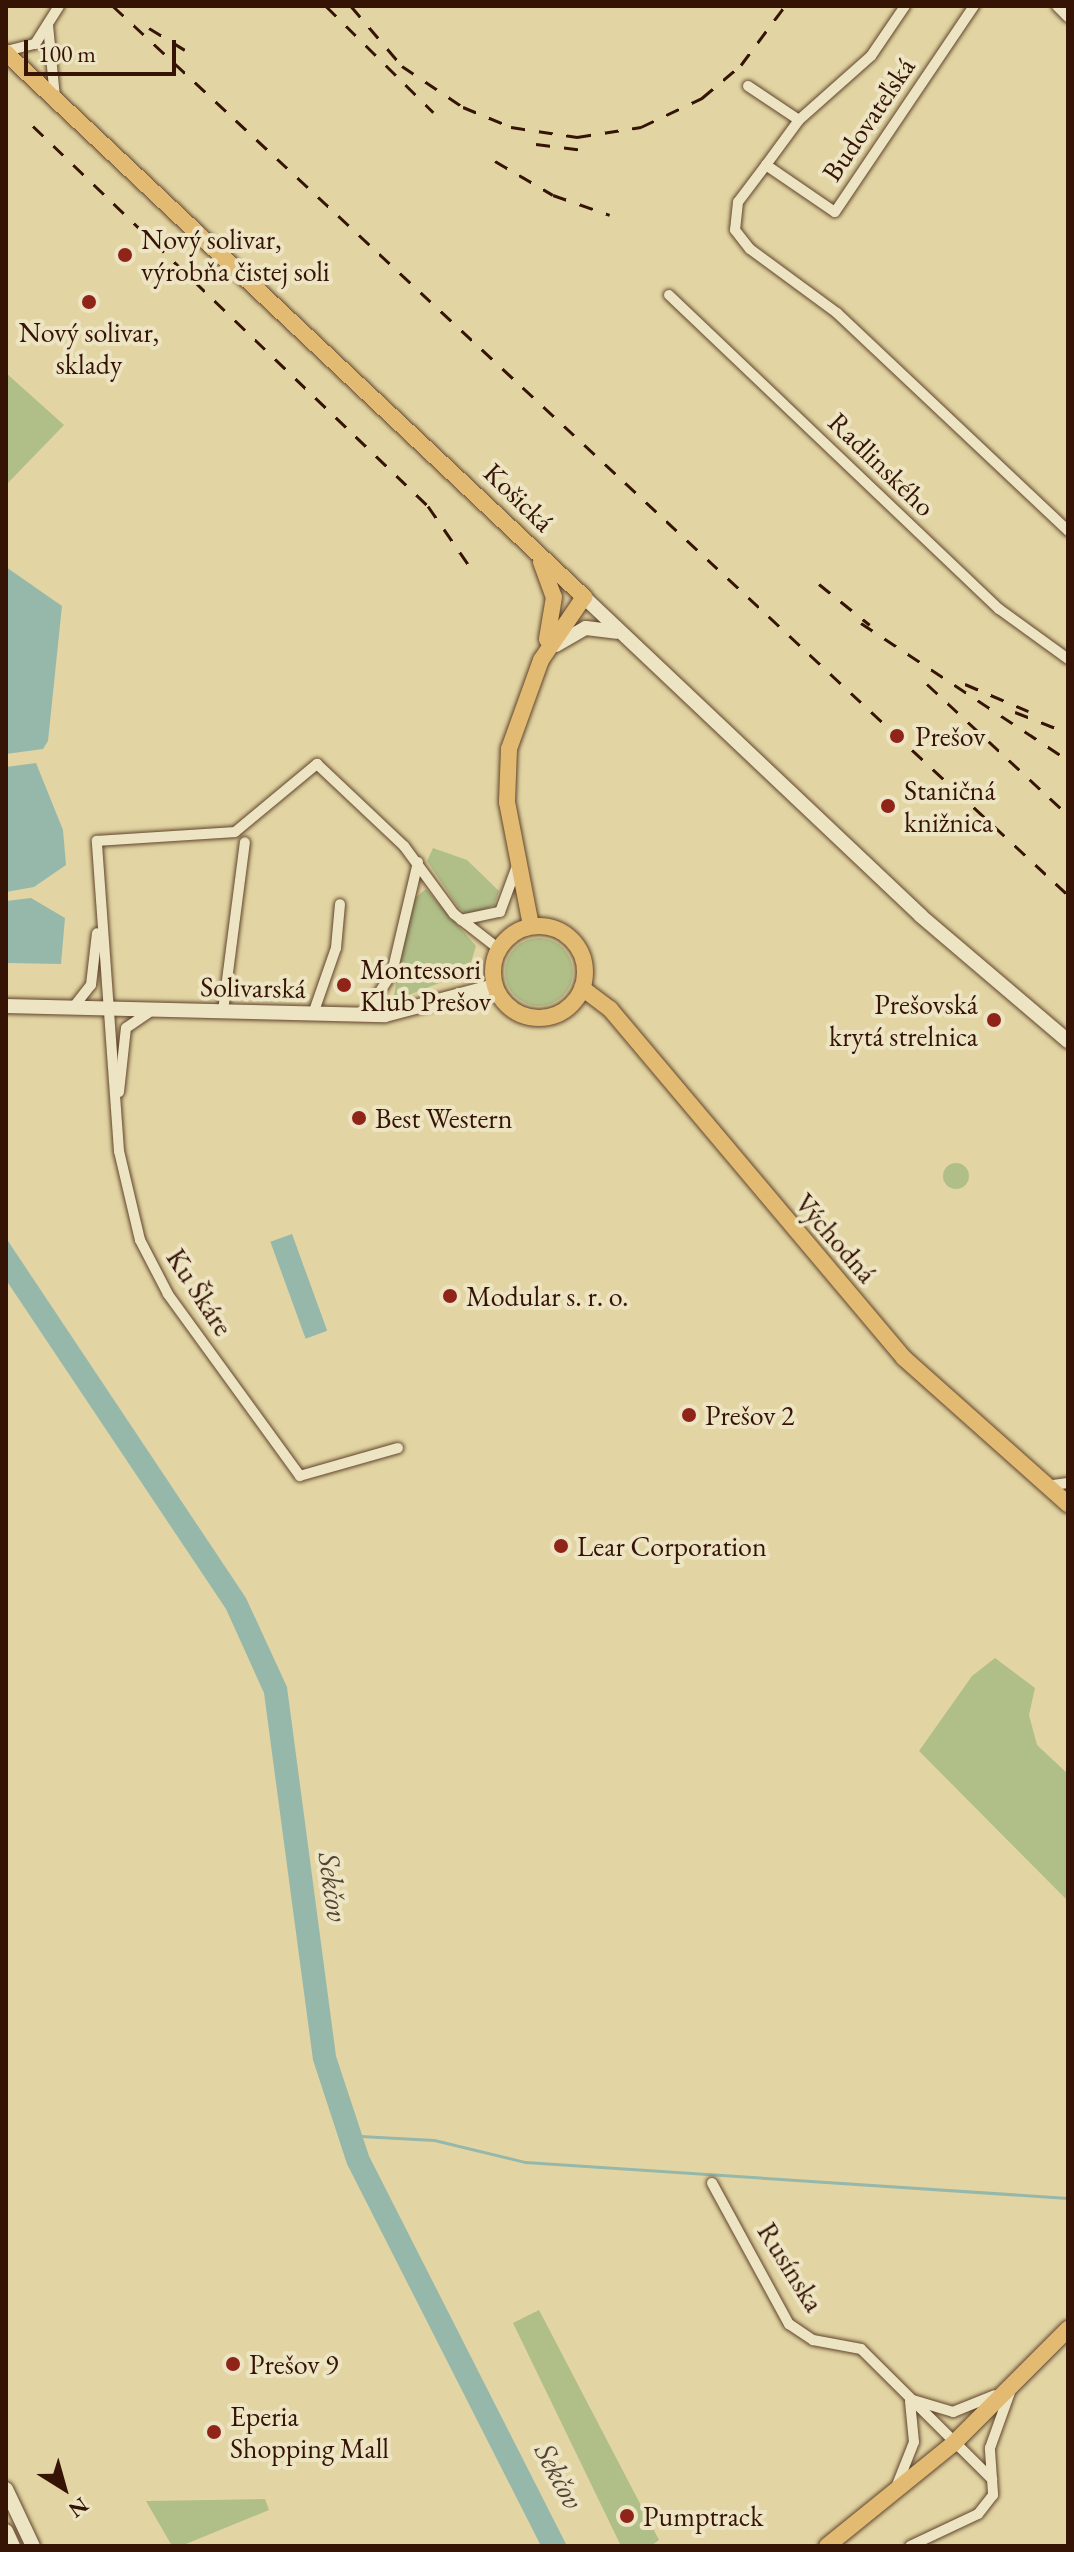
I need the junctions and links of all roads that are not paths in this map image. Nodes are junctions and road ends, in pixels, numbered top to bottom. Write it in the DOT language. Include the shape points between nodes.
graph roads {
  1 [pos="59,6"];
  2 [pos="905,6"];
  3 [pos="974,6"];
  4 [pos="1057,6"];
  5 [pos="1068,17"];
  6 [pos="48,25"];
  7 [pos="10,53"];
  8 [pos="748,86"];
  9 [pos="55,100"];
  10 [pos="799,120"];
  11 [pos="766,165"];
  12 [pos="669,295"];
  13 [pos="1068,531"];
  14 [pos="535,549"];
  15 [pos="584,597"];
  16 [pos="624,636"];
  17 [pos="1068,659"];
  18 [pos="541,660"];
  19 [pos="245,842"];
  20 [pos="418,862"];
  21 [pos="517,864"];
  22 [pos="100,903"];
  23 [pos="340,904"];
  24 [pos="460,920"];
  25 [pos="531,926"];
  26 [pos="499,949"];
  27 [pos="495,986"];
  28 [pos="582,988"];
  29 [pos="6,1006"];
  30 [pos="108,1009"];
  31 [pos="71,1010"];
  32 [pos="154,1011"];
  33 [pos="223,1011"];
  34 [pos="313,1014"];
  35 [pos="364,1016"];
  36 [pos="1068,1041"];
  37 [pos="117,1130"];
  38 [pos="398,1448"];
  39 [pos="1068,1483"];
  40 [pos="1045,1486"];
  41 [pos="1068,1504"];
  42 [pos="712,2183"];
  43 [pos="1068,2329"];
  44 [pos="1011,2387"];
  45 [pos="910,2399"];
  46 [pos="953,2444"];
  47 [pos="992,2479"];
  48 [pos="6,2489"];
  49 [pos="894,2493"];
  50 [pos="6,2531"];
  51 [pos="13,2546"];
  52 [pos="33,2546"];
  53 [pos="827,2546"];
  54 [pos="910,2546"];
  1 -- 6 [label="street"];
  2 -- 10 [label="street, Budovateľská" via="871,56"];
  3 -- 11 [label="street, Budovateľská" via="835,212"];
  4 -- 5 [label="street"];
  6 -- 7 [label="street" via="35,44"];
  6 -- 9 [label="street"];
  7 -- 9 [label="main road, Košická"];
  8 -- 10 [label="street"];
  9 -- 14 [label="main road, Košická"];
  10 -- 11 [label="street, Budovateľská"];
  11 -- 13 [label="street" via="738,202 735,230 848,323"];
  12 -- 17 [label="street, Radlinského" via="999,609"];
  14 -- 15 [label="main road, Košická"];
  14 -- 18 [label="main road" via="554,597"];
  15 -- 16 [label="street, Košická"];
  15 -- 18 [label="main road"];
  16 -- 18 [label="street" via="586,628 566,635"];
  16 -- 36 [label="street, Košická" via="995,980"];
  18 -- 21 [label="main road" via="516,721 507,773"];
  19 -- 33 [label="street"];
  20 -- 22 [label="street" via="317,764 235,832 97,841"];
  20 -- 24 [label="street"];
  20 -- 35 [label="street" via="392,973"];
  21 -- 24 [label="street" via="500,912"];
  21 -- 25 [label="main road"];
  22 -- 30 [label="street"];
  22 -- 31 [label="street" via="91,985"];
  23 -- 34 [label="street" via="336,948"];
  24 -- 26 [label="street"];
  25 -- 26 [label="main road"];
  25 -- 28 [label="main road" via="571,938 584,962"];
  26 -- 27 [label="main road"];
  27 -- 28 [label="main road" via="511,1008 536,1018 564,1011"];
  27 -- 35 [label="street, Solivarská" via="412,1011"];
  28 -- 40 [label="main road, Východná" via="610,1009 904,1358"];
  29 -- 31 [label="street, Solivarská"];
  30 -- 31 [label="street, Solivarská"];
  30 -- 32 [label="street, Solivarská"];
  30 -- 37 [label="street, Ku Škáre"];
  32 -- 33 [label="street, Solivarská"];
  32 -- 37 [label="street" via="126,1028"];
  33 -- 34 [label="street, Solivarská"];
  34 -- 35 [label="street, Solivarská"];
  37 -- 38 [label="street, Ku Škáre" via="127,1198 161,1282 300,1476"];
  39 -- 40 [label="street"];
  40 -- 41 [label="main road, Východná"];
  42 -- 45 [label="street, Rusínska" via="789,2324 813,2340 861,2349"];
  43 -- 44 [label="main road"];
  44 -- 45 [label="street" via="953,2412"];
  44 -- 46 [label="main road"];
  44 -- 47 [label="street" via="990,2448"];
  45 -- 46 [label="street, Rusínska"];
  45 -- 49 [label="street" via="914,2442"];
  46 -- 47 [label="street, Rusínska"];
  46 -- 49 [label="main road"];
  47 -- 54 [label="street" via="993,2495 978,2514"];
  48 -- 52 [label="street"];
  49 -- 53 [label="main road"];
  50 -- 51 [label="street"];
}
